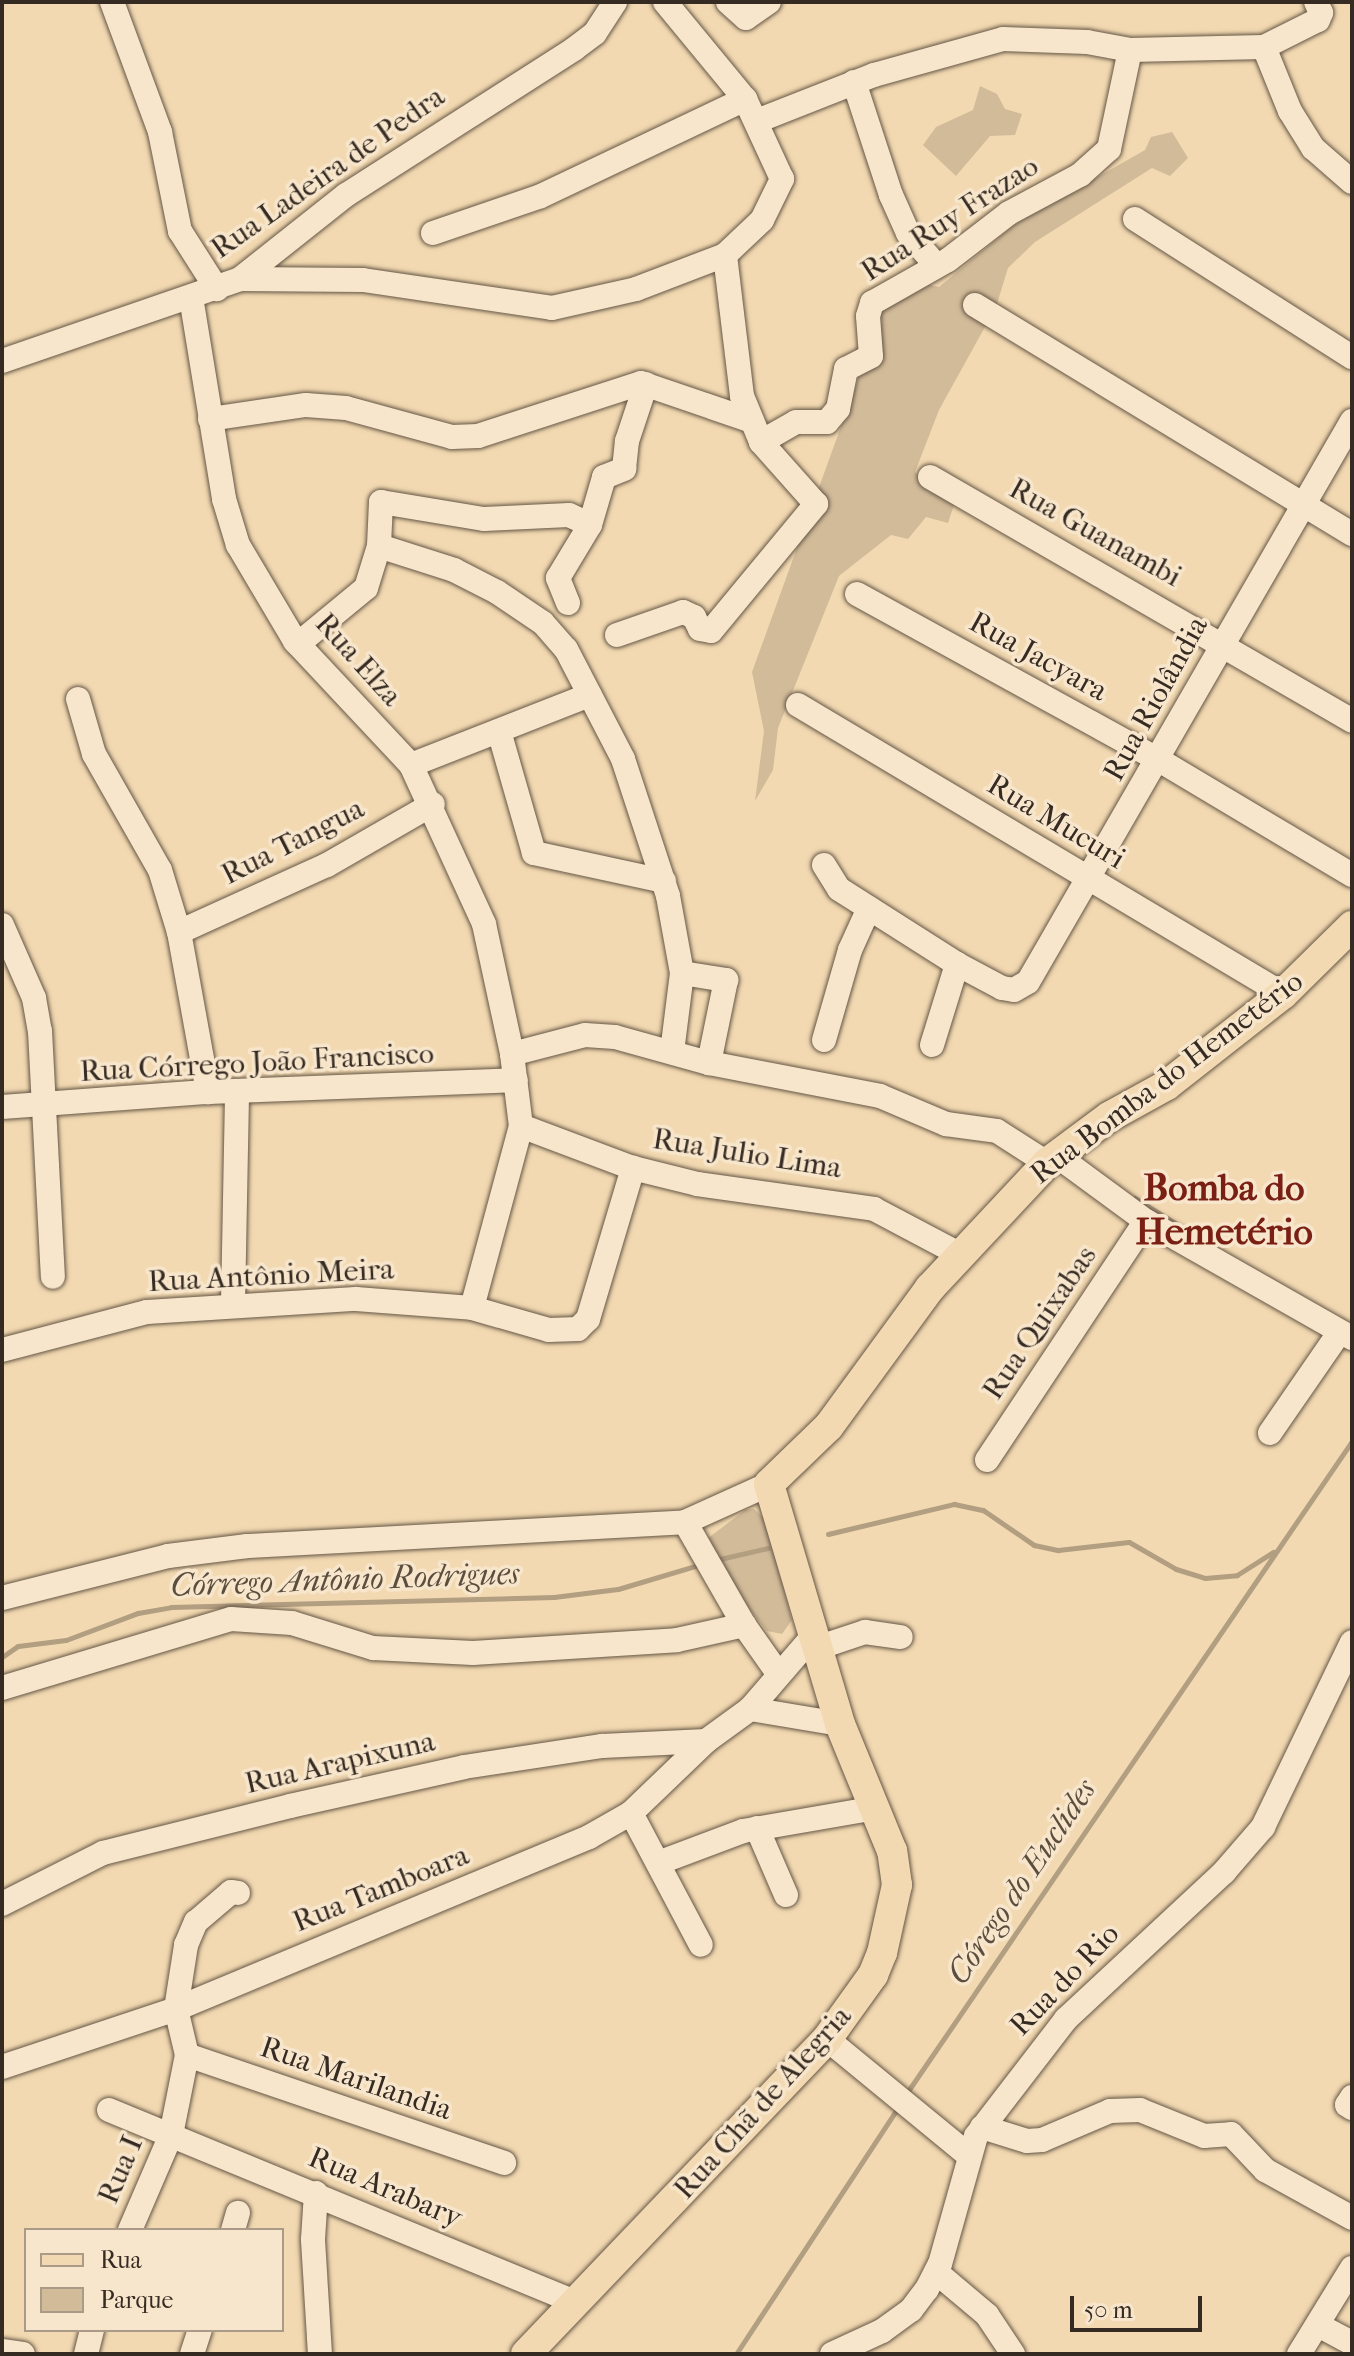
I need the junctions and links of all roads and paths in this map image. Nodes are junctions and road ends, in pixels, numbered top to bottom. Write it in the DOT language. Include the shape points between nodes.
graph roads {
  1 [pos="112,2"];
  2 [pos="615,2"];
  3 [pos="665,2"];
  4 [pos="769,2"];
  5 [pos="1316,2"];
  6 [pos="737,10"];
  7 [pos="1264,47"];
  8 [pos="1130,50"];
  9 [pos="854,82"];
  10 [pos="745,99"];
  11 [pos="757,121"];
  12 [pos="1352,182"];
  13 [pos="1135,219"];
  14 [pos="433,233"];
  15 [pos="725,255"];
  16 [pos="935,264"];
  17 [pos="240,279"];
  18 [pos="217,289"];
  19 [pos="191,297"];
  20 [pos="975,305"];
  21 [pos="1352,357"];
  22 [pos="2,361"];
  23 [pos="646,384"];
  24 [pos="210,419"];
  25 [pos="1352,421"];
  26 [pos="757,431"];
  27 [pos="930,477"];
  28 [pos="1302,504"];
  29 [pos="590,525"];
  30 [pos="1352,534"];
  31 [pos="379,546"];
  32 [pos="857,594"];
  33 [pos="568,603"];
  34 [pos="617,635"];
  35 [pos="1224,642"];
  36 [pos="298,644"];
  37 [pos="590,695"];
  38 [pos="78,699"];
  39 [pos="798,705"];
  40 [pos="1352,721"];
  41 [pos="499,731"];
  42 [pos="1159,760"];
  43 [pos="411,765"];
  44 [pos="433,804"];
  45 [pos="824,865"];
  46 [pos="1352,875"];
  47 [pos="1091,880"];
  48 [pos="664,881"];
  49 [pos="869,908"];
  50 [pos="2,925"];
  51 [pos="1352,926"];
  52 [pos="179,932"];
  53 [pos="957,964"];
  54 [pos="682,973"];
  55 [pos="1283,994"];
  56 [pos="824,1040"];
  57 [pos="932,1045"];
  58 [pos="672,1052"];
  59 [pos="512,1054"];
  60 [pos="709,1063"];
  61 [pos="516,1080"];
  62 [pos="237,1091"];
  63 [pos="208,1092"];
  64 [pos="43,1106"];
  65 [pos="2,1107"];
  66 [pos="521,1126"];
  67 [pos="1051,1159"];
  68 [pos="633,1168"];
  69 [pos="1146,1221"];
  70 [pos="959,1254"];
  71 [pos="53,1277"];
  72 [pos="233,1304"];
  73 [pos="472,1308"];
  74 [pos="1346,1335"];
  75 [pos="2,1350"];
  76 [pos="1270,1433"];
  77 [pos="987,1460"];
  78 [pos="769,1484"];
  79 [pos="685,1522"];
  80 [pos="2,1598"];
  81 [pos="744,1625"];
  82 [pos="901,1637"];
  83 [pos="815,1642"];
  84 [pos="1352,1642"];
  85 [pos="777,1672"];
  86 [pos="2,1688"];
  87 [pos="750,1709"];
  88 [pos="840,1724"];
  89 [pos="706,1741"];
  90 [pos="876,1808"];
  91 [pos="631,1813"];
  92 [pos="757,1828"];
  93 [pos="658,1863"];
  94 [pos="238,1893"];
  95 [pos="786,1895"];
  96 [pos="2,1904"];
  97 [pos="701,1945"];
  98 [pos="176,2009"];
  99 [pos="827,2039"];
  100 [pos="187,2055"];
  101 [pos="2,2067"];
  102 [pos="109,2110"];
  103 [pos="982,2127"];
  104 [pos="171,2135"];
  105 [pos="967,2154"];
  106 [pos="504,2163"];
  107 [pos="316,2193"];
  108 [pos="1352,2218"];
  109 [pos="131,2228"];
  110 [pos="1352,2268"];
  111 [pos="936,2272"];
  112 [pos="575,2302"];
  113 [pos="1318,2325"];
  114 [pos="92,2332"];
  115 [pos="199,2332"];
  116 [pos="1352,2343"];
  117 [pos="2,2351"];
  118 [pos="23,2354"];
  119 [pos="86,2354"];
  120 [pos="192,2354"];
  121 [pos="320,2354"];
  122 [pos="526,2354"];
  123 [pos="832,2354"];
  124 [pos="1013,2354"];
  125 [pos="1299,2354"];
  1 -- 18 [label="street" via="160,132 180,231"];
  2 -- 17 [label="street, Rua Ladeira de Pedra" via="595,33 574,49 346,195"];
  3 -- 10 [label="street"];
  4 -- 6 [label="street"];
  5 -- 7 [label="street" via="1318,20"];
  7 -- 8 [label="street"];
  7 -- 12 [label="street" via="1290,111 1313,148"];
  8 -- 9 [label="street" via="1087,42 1003,39"];
  8 -- 16 [label="street, Rua Ruy Frazao" via="1109,149 1080,175 1009,213 948,260"];
  9 -- 11 [label="street"];
  9 -- 16 [label="street" via="891,195 908,233"];
  10 -- 11 [label="street"];
  10 -- 14 [label="street" via="541,196"];
  11 -- 15 [label="street" via="782,186 762,220"];
  13 -- 21 [label="street"];
  15 -- 17 [label="street" via="636,289 552,308 363,280"];
  15 -- 26 [label="street" via="742,396"];
  16 -- 26 [label="street, Rua Ruy Frazao" via="872,303 871,356 846,369 844,399 827,422"];
  17 -- 18 [label="street, Rua Ladeira de Pedra"];
  18 -- 19 [label="street, Rua Ladeira de Pedra"];
  19 -- 22 [label="street, Rua Ladeira de Pedra"];
  19 -- 24 [label="street, Rua Elza"];
  20 -- 28 [label="street"];
  23 -- 24 [label="street" via="478,436 452,437 346,408 306,405"];
  23 -- 26 [label="street"];
  23 -- 29 [label="street" via="627,441 624,469 604,477"];
  24 -- 36 [label="street, Rua Elza" via="238,545"];
  25 -- 28 [label="street, Rua Riolândia"];
  26 -- 34 [label="street" via="816,504 711,631 700,629 683,612"];
  27 -- 35 [label="street, Rua Guanambi"];
  28 -- 30 [label="street"];
  28 -- 35 [label="street, Rua Riolândia"];
  29 -- 31 [label="street" via="569,515 484,519 381,502"];
  29 -- 33 [label="street" via="558,578"];
  31 -- 36 [label="street" via="366,588"];
  31 -- 37 [label="street" via="454,570 521,606 566,649"];
  32 -- 42 [label="street, Rua Jacyara"];
  35 -- 40 [label="street, Rua Guanambi"];
  35 -- 42 [label="street, Rua Riolândia"];
  36 -- 43 [label="street, Rua Elza"];
  37 -- 41 [label="street"];
  37 -- 48 [label="street" via="623,759"];
  38 -- 52 [label="street" via="94,754 160,870"];
  39 -- 47 [label="street, Rua Mucuri"];
  41 -- 43 [label="street"];
  41 -- 48 [label="street" via="534,853"];
  42 -- 46 [label="street, Rua Jacyara"];
  42 -- 47 [label="street, Rua Riolândia"];
  43 -- 44 [label="street, Rua Elza"];
  44 -- 52 [label="street, Rua Tangua" via="327,865"];
  44 -- 59 [label="street, Rua Elza" via="484,924"];
  45 -- 49 [label="street" via="839,889"];
  47 -- 53 [label="street, Rua Riolândia" via="1028,982 1014,990 1002,988"];
  47 -- 55 [label="street, Rua Mucuri"];
  48 -- 54 [label="street"];
  49 -- 53 [label="street"];
  49 -- 56 [label="street"];
  50 -- 64 [label="street" via="34,998"];
  51 -- 55 [label="main road, Rua Bomba do Hemetério"];
  52 -- 63 [label="street"];
  53 -- 57 [label="street"];
  54 -- 58 [label="street"];
  54 -- 60 [label="street" via="726,980"];
  55 -- 67 [label="main road, Rua Bomba do Hemetério" via="1167,1085 1109,1117"];
  58 -- 59 [label="street" via="585,1035"];
  58 -- 60 [label="street"];
  59 -- 61 [label="street, Rua Elza"];
  60 -- 67 [label="street" via="880,1096 946,1124 997,1131"];
  61 -- 62 [label="street, Rua Córrego João Francisco"];
  61 -- 66 [label="street, Rua Elza"];
  62 -- 63 [label="street, Rua Córrego João Francisco"];
  62 -- 72 [label="street"];
  63 -- 64 [label="street, Rua Córrego João Francisco"];
  64 -- 65 [label="street, Rua Córrego João Francisco"];
  64 -- 71 [label="street"];
  66 -- 68 [label="street, Rua Julio Lima"];
  66 -- 73 [label="street"];
  67 -- 69 [label="street"];
  67 -- 70 [label="main road, Rua Bomba do Hemetério"];
  68 -- 70 [label="street, Rua Julio Lima" via="697,1184 874,1209"];
  68 -- 73 [label="street, Rua Antônio Meira" via="583,1327 560,1331"];
  69 -- 74 [label="street"];
  69 -- 77 [label="street, Rua Quixabas"];
  70 -- 78 [label="main road, Rua Bomba do Hemetério" via="857,1394"];
  72 -- 73 [label="street, Rua Antônio Meira" via="389,1298"];
  72 -- 75 [label="street, Rua Antônio Meira" via="116,1318"];
  74 -- 76 [label="street"];
  78 -- 79 [label="street"];
  78 -- 83 [label="main road, Rua Chã de Alegria"];
  79 -- 80 [label="street" via="247,1546 168,1556"];
  79 -- 81 [label="street"];
  81 -- 85 [label="street"];
  81 -- 86 [label="street" via="677,1640 473,1653 373,1648 292,1623 231,1619"];
  82 -- 83 [label="street" via="865,1632"];
  83 -- 85 [label="street, Rua Tamboara"];
  83 -- 88 [label="main road, Rua Chã de Alegria"];
  84 -- 103 [label="street, Rua do Rio" via="1255,1837 1066,2019"];
  85 -- 87 [label="street, Rua Tamboara"];
  87 -- 88 [label="street"];
  87 -- 89 [label="street, Rua Tamboara"];
  88 -- 90 [label="main road, Rua Chã de Alegria"];
  89 -- 91 [label="street, Rua Tamboara"];
  89 -- 96 [label="street, Rua Arapixuna" via="602,1746 464,1767 290,1806 103,1853"];
  90 -- 92 [label="street"];
  90 -- 99 [label="main road, Rua Chã de Alegria" via="892,1851 897,1885 892,1915 873,1975"];
  91 -- 93 [label="street"];
  91 -- 98 [label="street, Rua Tamboara" via="550,1854"];
  92 -- 93 [label="street"];
  92 -- 95 [label="street"];
  93 -- 97 [label="street"];
  94 -- 98 [label="street" via="231,1892 196,1922 186,1945"];
  98 -- 100 [label="street"];
  98 -- 101 [label="street, Rua Tamboara"];
  99 -- 105 [label="street"];
  99 -- 112 [label="main road, Rua Chã de Alegria"];
  100 -- 104 [label="street, Rua I"];
  100 -- 106 [label="street, Rua Marilandia"];
  102 -- 104 [label="street, Rua Arabary"];
  103 -- 105 [label="street, Rua do Rio"];
  103 -- 108 [label="street" via="1042,2140 1110,2111 1140,2110 1204,2136 1231,2134 1265,2170"];
  104 -- 107 [label="street, Rua Arabary"];
  104 -- 109 [label="street, Rua I"];
  105 -- 111 [label="street, Rua do Rio"];
  107 -- 112 [label="street, Rua Arabary"];
  107 -- 121 [label="street" via="313,2240"];
  110 -- 113 [label="street"];
  111 -- 123 [label="street, Rua do Rio" via="911,2310 882,2331"];
  111 -- 124 [label="street" via="987,2315"];
  112 -- 122 [label="main road, Rua Chã de Alegria"];
  113 -- 116 [label="street"];
  113 -- 125 [label="street"];
  114 -- 119 [label="street"];
  115 -- 120 [label="street"];
  117 -- 118 [label="street"];
}
